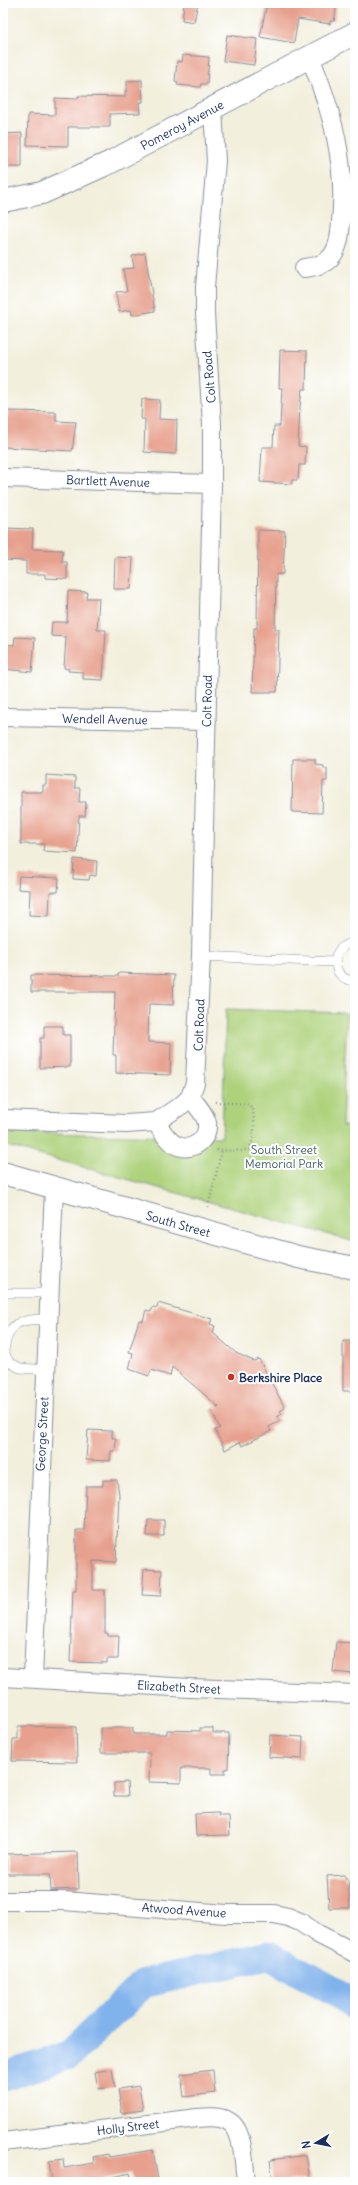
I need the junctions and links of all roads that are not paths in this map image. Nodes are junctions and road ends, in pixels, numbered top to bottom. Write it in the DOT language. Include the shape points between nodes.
graph roads {
  1 [pos="355,33"];
  2 [pos="310,57"];
  3 [pos="213,109"];
  4 [pos="3,201"];
  5 [pos="304,268"];
  6 [pos="3,478"];
  7 [pos="212,484"];
  8 [pos="3,717"];
  9 [pos="207,721"];
  10 [pos="355,943"];
  11 [pos="201,956"];
  12 [pos="334,962"];
  13 [pos="355,981"];
  14 [pos="194,1101"];
  15 [pos="3,1119"];
  16 [pos="156,1122"];
  17 [pos="3,1173"];
  18 [pos="54,1189"];
  19 [pos="355,1268"];
  20 [pos="3,1293"];
  21 [pos="49,1293"];
  22 [pos="48,1319"];
  23 [pos="3,1350"];
  24 [pos="46,1370"];
  25 [pos="3,1677"];
  26 [pos="33,1678"];
  27 [pos="355,1694"];
  28 [pos="3,1901"];
  29 [pos="355,1953"];
  30 [pos="3,2142"];
  31 [pos="246,2182"];
  1 -- 2 [label="main road, Pomeroy Avenue"];
  2 -- 3 [label="main road, Pomeroy Avenue"];
  2 -- 5 [label="street" via="327,97 335,127 343,180 339,238 334,253 321,265"];
  3 -- 4 [label="main road, Pomeroy Avenue" via="72,180 42,193"];
  3 -- 7 [label="street, Colt Road" via="216,161 205,314 212,425"];
  6 -- 7 [label="street, Bartlett Avenue"];
  7 -- 9 [label="street, Colt Road"];
  8 -- 9 [label="street, Wendell Avenue"];
  9 -- 11 [label="street, Colt Road"];
  10 -- 12 [label="lane" via="347,944 339,950"];
  11 -- 12 [label="lane"];
  11 -- 14 [label="street, Colt Road"];
  12 -- 13 [label="lane" via="339,974 347,980"];
  14 -- 16 [label="street"];
  14 -- 16 [label="street" via="207,1124 206,1134 199,1143 185,1148 175,1145"];
  15 -- 16 [label="street" via="120,1124"];
  17 -- 18 [label="main road, South Street"];
  18 -- 19 [label="main road, South Street" via="298,1257"];
  18 -- 21 [label="street, George Street"];
  20 -- 21 [label="lane"];
  21 -- 22 [label="street, George Street"];
  22 -- 23 [label="lane" via="25,1320 14,1324 6,1336"];
  22 -- 24 [label="street, George Street"];
  23 -- 24 [label="lane" via="9,1362 20,1368"];
  24 -- 26 [label="street, George Street"];
  25 -- 26 [label="street, Elizabeth Street"];
  26 -- 27 [label="street, Elizabeth Street" via="190,1688"];
  28 -- 29 [label="street, Atwood Avenue" via="64,1902 226,1914 274,1914 300,1922"];
  30 -- 31 [label="street, Holly Street" via="216,2117 229,2121 237,2128"];
}
